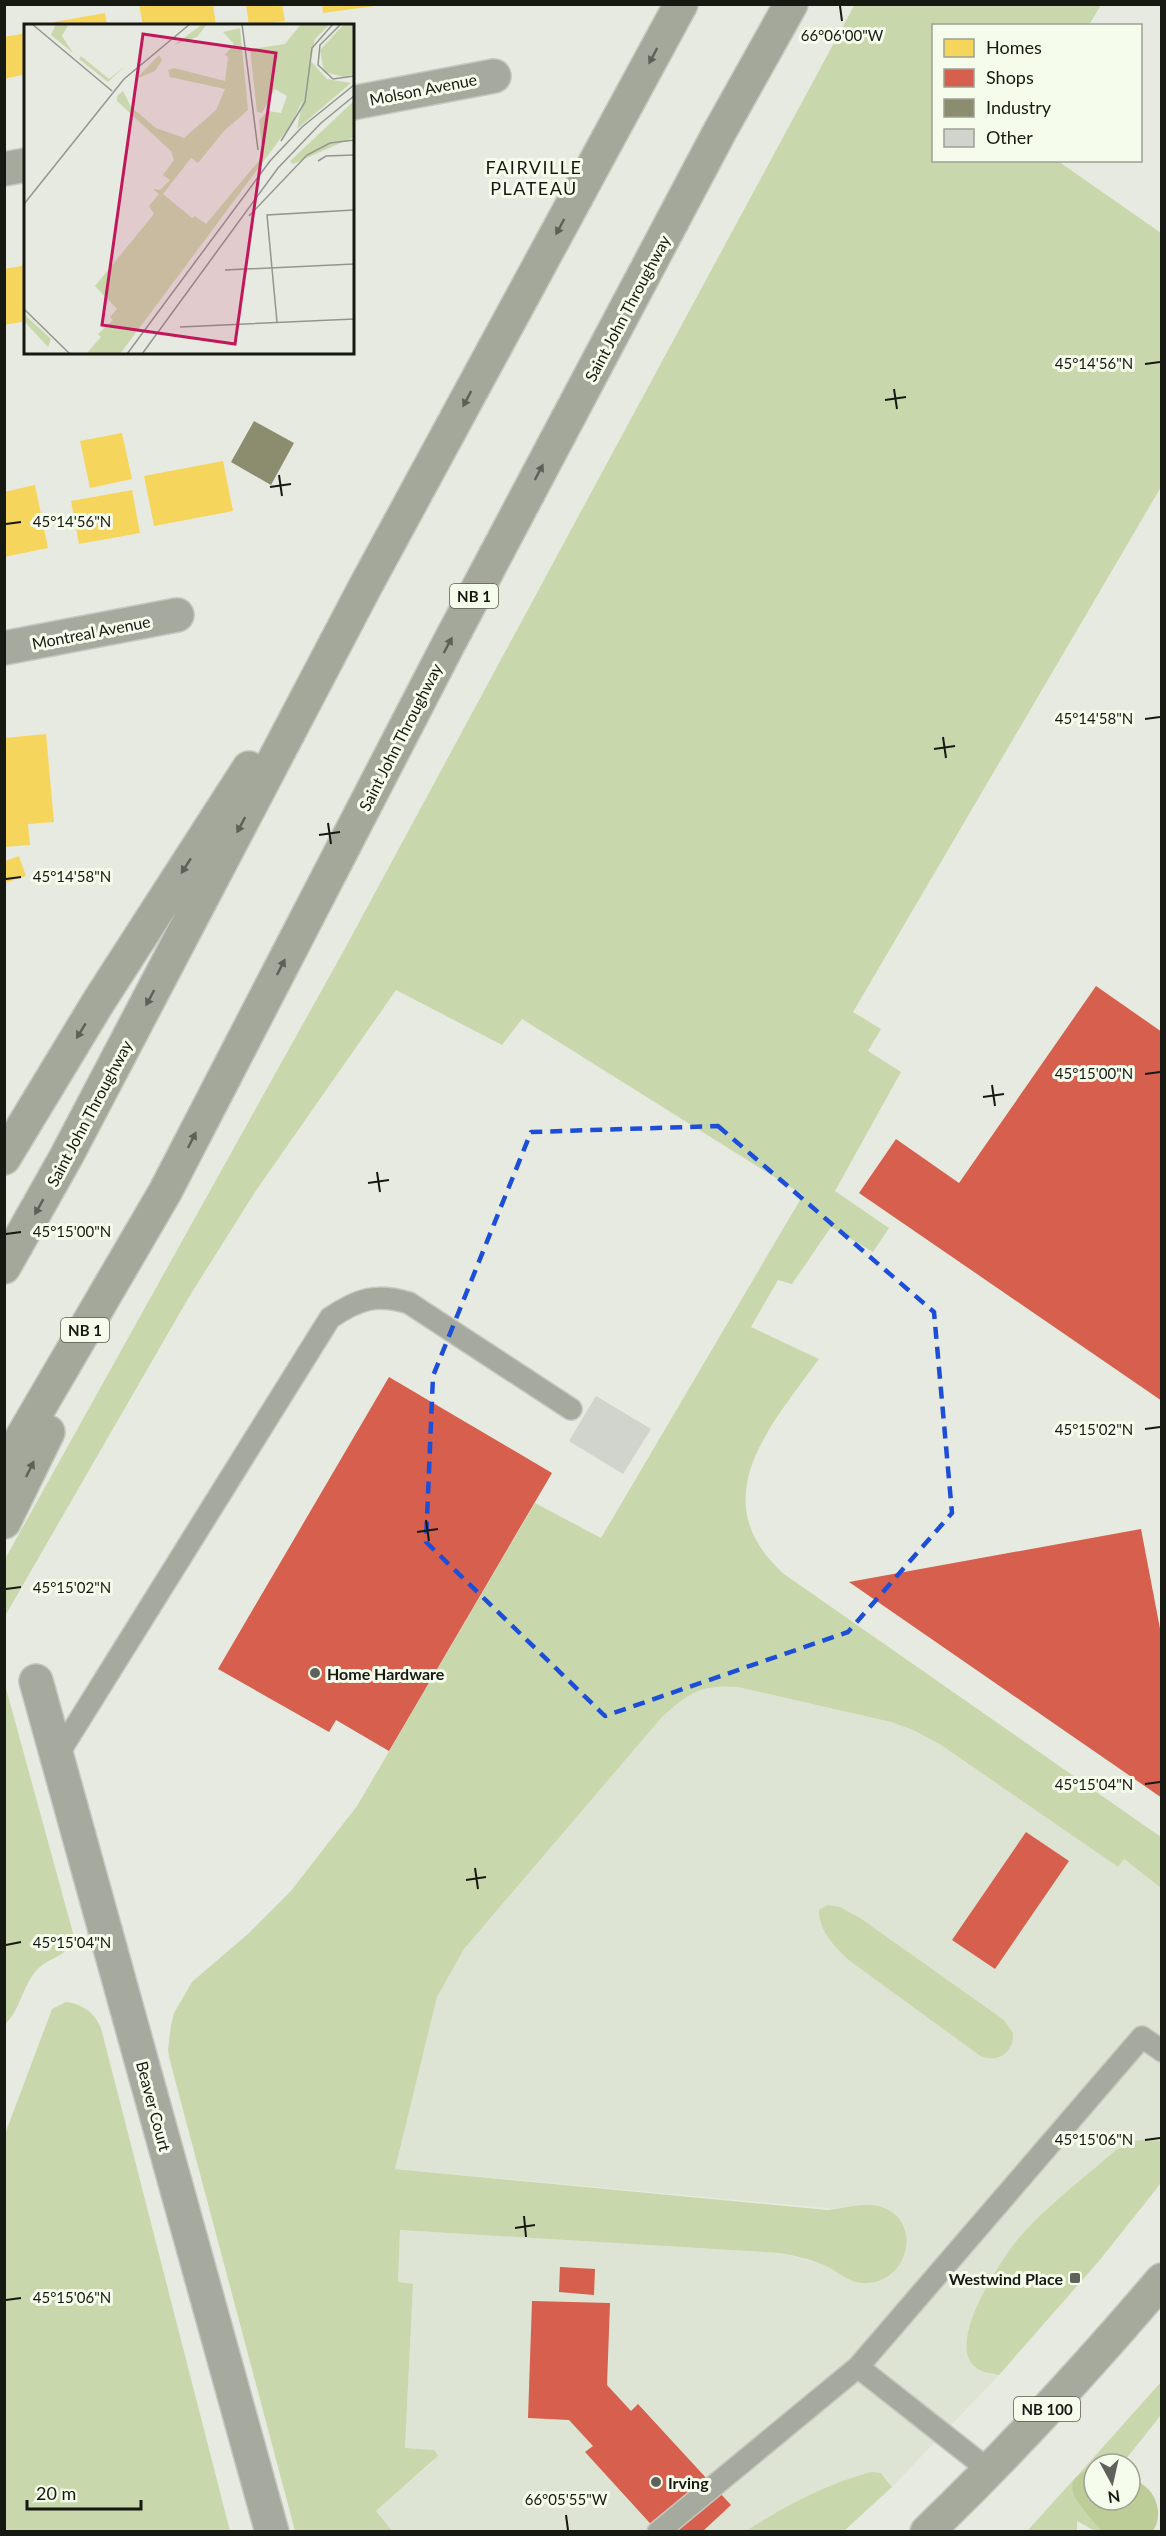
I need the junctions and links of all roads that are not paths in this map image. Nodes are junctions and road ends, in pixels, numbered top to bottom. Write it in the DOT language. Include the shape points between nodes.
graph roads {
  1 [pos="681,4"];
  2 [pos="791,4"];
  3 [pos="494,76"];
  4 [pos="354,103"];
  5 [pos="24,165"];
  6 [pos="4,169"];
  7 [pos="365,587"];
  8 [pos="177,615"];
  9 [pos="4,648"];
  10 [pos="4,1158"];
  11 [pos="165,1192"];
  12 [pos="4,1267"];
  13 [pos="571,1409"];
  14 [pos="4,1468"];
  15 [pos="4,1522"];
  16 [pos="36,1681"];
  17 [pos="57,1756"];
  18 [pos="1161,2051"];
  19 [pos="1161,2280"];
  20 [pos="858,2367"];
  21 [pos="990,2471"];
  22 [pos="272,2532"];
  23 [pos="658,2532"];
  24 [pos="927,2532"];
  1 -- 7 [label="highway, Saint John Throughway, one-way"];
  11 -- 2 [label="highway, Saint John Throughway / NB 1, one-way" via="460,622"];
  3 -- 4 [label="street, Molson Avenue"];
  5 -- 6 [label="street"];
  7 -- 10 [label="highway, one-way" via="99,1001"];
  7 -- 12 [label="highway, Saint John Throughway, one-way" via="66,1157"];
  8 -- 9 [label="street, Montreal Avenue"];
  11 -- 14 [label="highway, Saint John Throughway / NB 1"];
  15 -- 11 [label="highway, one-way"];
  13 -- 17 [label="lane" via="409,1303 390,1297 373,1298 330,1318"];
  16 -- 17 [label="street, Beaver Court"];
  17 -- 22 [label="street, Beaver Court"];
  18 -- 20 [label="lane" via="1142,2037"];
  19 -- 21 [label="main road, NB 100" via="1107,2345"];
  20 -- 21 [label="lane"];
  20 -- 23 [label="lane"];
  21 -- 24 [label="main road, NB 100"];
}
